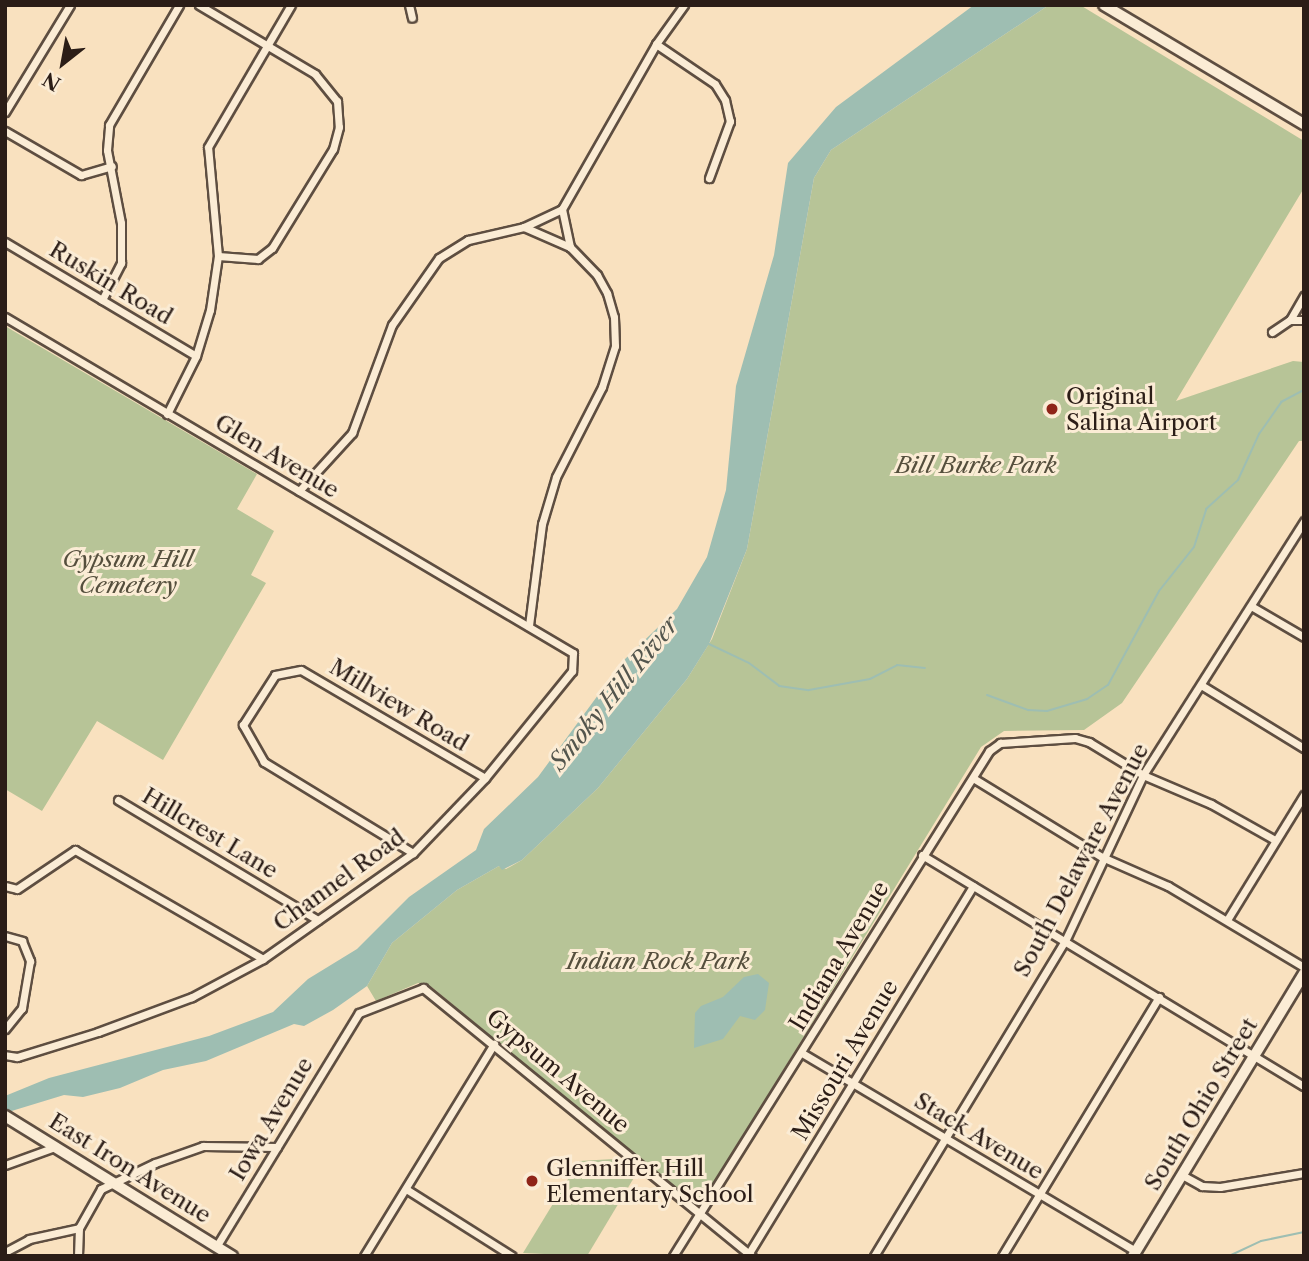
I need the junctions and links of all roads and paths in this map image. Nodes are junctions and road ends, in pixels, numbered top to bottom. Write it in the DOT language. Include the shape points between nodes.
graph roads {
  1 [pos="70,5"];
  2 [pos="179,5"];
  3 [pos="199,5"];
  4 [pos="291,5"];
  5 [pos="409,5"];
  6 [pos="684,5"];
  7 [pos="1104,5"];
  8 [pos="412,18"];
  9 [pos="656,44"];
  10 [pos="268,45"];
  11 [pos="5,112"];
  12 [pos="1304,124"];
  13 [pos="5,131"];
  14 [pos="112,166"];
  15 [pos="709,178"];
  16 [pos="562,209"];
  17 [pos="524,227"];
  18 [pos="5,242"];
  19 [pos="570,247"];
  20 [pos="218,256"];
  21 [pos="1304,296"];
  22 [pos="102,300"];
  23 [pos="5,317"];
  24 [pos="1290,320"];
  25 [pos="1304,320"];
  26 [pos="1272,332"];
  27 [pos="196,356"];
  28 [pos="167,414"];
  29 [pos="299,491"];
  30 [pos="1304,521"];
  31 [pos="1251,606"];
  32 [pos="529,626"];
  33 [pos="1304,637"];
  34 [pos="1201,685"];
  35 [pos="1304,748"];
  36 [pos="1143,775"];
  37 [pos="485,778"];
  38 [pos="973,778"];
  39 [pos="1304,794"];
  40 [pos="118,800"];
  41 [pos="1275,840"];
  42 [pos="414,853"];
  43 [pos="922,855"];
  44 [pos="1102,857"];
  45 [pos="5,886"];
  46 [pos="973,886"];
  47 [pos="318,920"];
  48 [pos="1227,920"];
  49 [pos="5,936"];
  50 [pos="1065,941"];
  51 [pos="263,959"];
  52 [pos="1304,967"];
  53 [pos="1304,974"];
  54 [pos="1159,997"];
  55 [pos="359,1013"];
  56 [pos="5,1029"];
  57 [pos="494,1044"];
  58 [pos="802,1053"];
  59 [pos="5,1055"];
  60 [pos="1255,1056"];
  61 [pos="853,1083"];
  62 [pos="1304,1086"];
  63 [pos="5,1116"];
  64 [pos="945,1139"];
  65 [pos="55,1147"];
  66 [pos="277,1147"];
  67 [pos="5,1165"];
  68 [pos="1304,1173"];
  69 [pos="1182,1175"];
  70 [pos="113,1183"];
  71 [pos="406,1189"];
  72 [pos="1040,1194"];
  73 [pos="699,1214"];
  74 [pos="79,1228"];
  75 [pos="216,1247"];
  76 [pos="5,1252"];
  77 [pos="1135,1254"];
  78 [pos="229,1255"];
  79 [pos="750,1255"];
  80 [pos="78,1256"];
  81 [pos="364,1256"];
  82 [pos="512,1256"];
  83 [pos="673,1256"];
  84 [pos="874,1256"];
  85 [pos="1002,1256"];
  1 -- 11 [label="street"];
  2 -- 14 [label="street" via="108,125"];
  3 -- 10 [label="street"];
  4 -- 10 [label="street"];
  5 -- 8 [label="street"];
  6 -- 9 [label="street"];
  7 -- 12 [label="street"];
  9 -- 15 [label="street" via="715,84 725,100 730,121"];
  9 -- 16 [label="street"];
  10 -- 20 [label="street" via="208,147"];
  10 -- 20 [label="street" via="315,74 337,101 339,127 333,149 272,248 258,259"];
  13 -- 14 [label="street" via="81,175"];
  14 -- 22 [label="street" via="121,223 121,263"];
  16 -- 17 [label="street"];
  16 -- 19 [label="street"];
  17 -- 19 [label="street"];
  17 -- 29 [label="street" via="468,240 439,258 392,325 352,433"];
  18 -- 22 [label="street, Ruskin Road"];
  19 -- 32 [label="street" via="607,293 615,346 611,366 549,501"];
  20 -- 27 [label="street" via="210,310"];
  21 -- 24 [label="street"];
  22 -- 27 [label="street, Ruskin Road"];
  23 -- 28 [label="street, Glen Avenue"];
  24 -- 25 [label="street"];
  24 -- 26 [label="street"];
  27 -- 28 [label="street"];
  28 -- 29 [label="street, Glen Avenue"];
  29 -- 32 [label="street, Glen Avenue"];
  30 -- 31 [label="street, South Delaware Avenue"];
  31 -- 33 [label="street"];
  31 -- 34 [label="street, South Delaware Avenue"];
  32 -- 37 [label="street, Channel Road" via="573,653 572,671"];
  34 -- 35 [label="street"];
  34 -- 36 [label="street, South Delaware Avenue"];
  36 -- 38 [label="street, Indiana Avenue" via="1075,738 1000,743 989,751"];
  36 -- 41 [label="street" via="1210,804"];
  36 -- 44 [label="street, South Delaware Avenue"];
  37 -- 42 [label="street, Channel Road"];
  37 -- 42 [label="street, Millview Road" via="301,670 275,675 243,725 264,762"];
  38 -- 43 [label="street, Indiana Avenue"];
  38 -- 44 [label="street"];
  39 -- 41 [label="street"];
  40 -- 47 [label="street, Hillcrest Lane"];
  41 -- 48 [label="street"];
  42 -- 47 [label="street, Channel Road"];
  43 -- 46 [label="street"];
  43 -- 58 [label="street, Indiana Avenue"];
  44 -- 48 [label="street" via="1168,886"];
  44 -- 50 [label="street, South Delaware Avenue"];
  45 -- 51 [label="street" via="17,889 75,850"];
  46 -- 50 [label="street"];
  46 -- 61 [label="street, Missouri Avenue"];
  47 -- 51 [label="street, Channel Road"];
  48 -- 52 [label="street"];
  49 -- 56 [label="street" via="22,941 30,961 22,1008"];
  50 -- 54 [label="street"];
  50 -- 64 [label="street, South Delaware Avenue"];
  51 -- 59 [label="street, Channel Road" via="180,1001 40,1050 17,1057"];
  53 -- 60 [label="street, South Ohio Street"];
  54 -- 60 [label="street"];
  54 -- 72 [label="street"];
  55 -- 57 [label="street, Gypsum Avenue" via="423,988"];
  55 -- 66 [label="street, Iowa Avenue"];
  57 -- 71 [label="street"];
  57 -- 73 [label="street, Gypsum Avenue"];
  58 -- 61 [label="street, Stack Avenue"];
  58 -- 73 [label="street, Indiana Avenue"];
  60 -- 62 [label="street"];
  60 -- 69 [label="street, South Ohio Street"];
  61 -- 64 [label="street, Stack Avenue"];
  61 -- 79 [label="street, Missouri Avenue"];
  63 -- 65 [label="street, East Iron Avenue"];
  64 -- 72 [label="street, Stack Avenue"];
  64 -- 84 [label="street, South Delaware Avenue"];
  65 -- 67 [label="street"];
  65 -- 70 [label="street, East Iron Avenue"];
  66 -- 70 [label="street" via="203,1146"];
  66 -- 75 [label="street, Iowa Avenue"];
  68 -- 69 [label="street" via="1220,1186 1202,1186"];
  69 -- 77 [label="street, South Ohio Street"];
  70 -- 74 [label="street" via="101,1189"];
  70 -- 75 [label="street, East Iron Avenue"];
  71 -- 81 [label="street"];
  71 -- 82 [label="street"];
  72 -- 77 [label="street, Stack Avenue"];
  72 -- 85 [label="street"];
  73 -- 79 [label="street, Gypsum Avenue"];
  73 -- 83 [label="street, Indiana Avenue"];
  74 -- 76 [label="street" via="29,1239"];
  74 -- 80 [label="street"];
  75 -- 78 [label="street, East Iron Avenue"];
}
